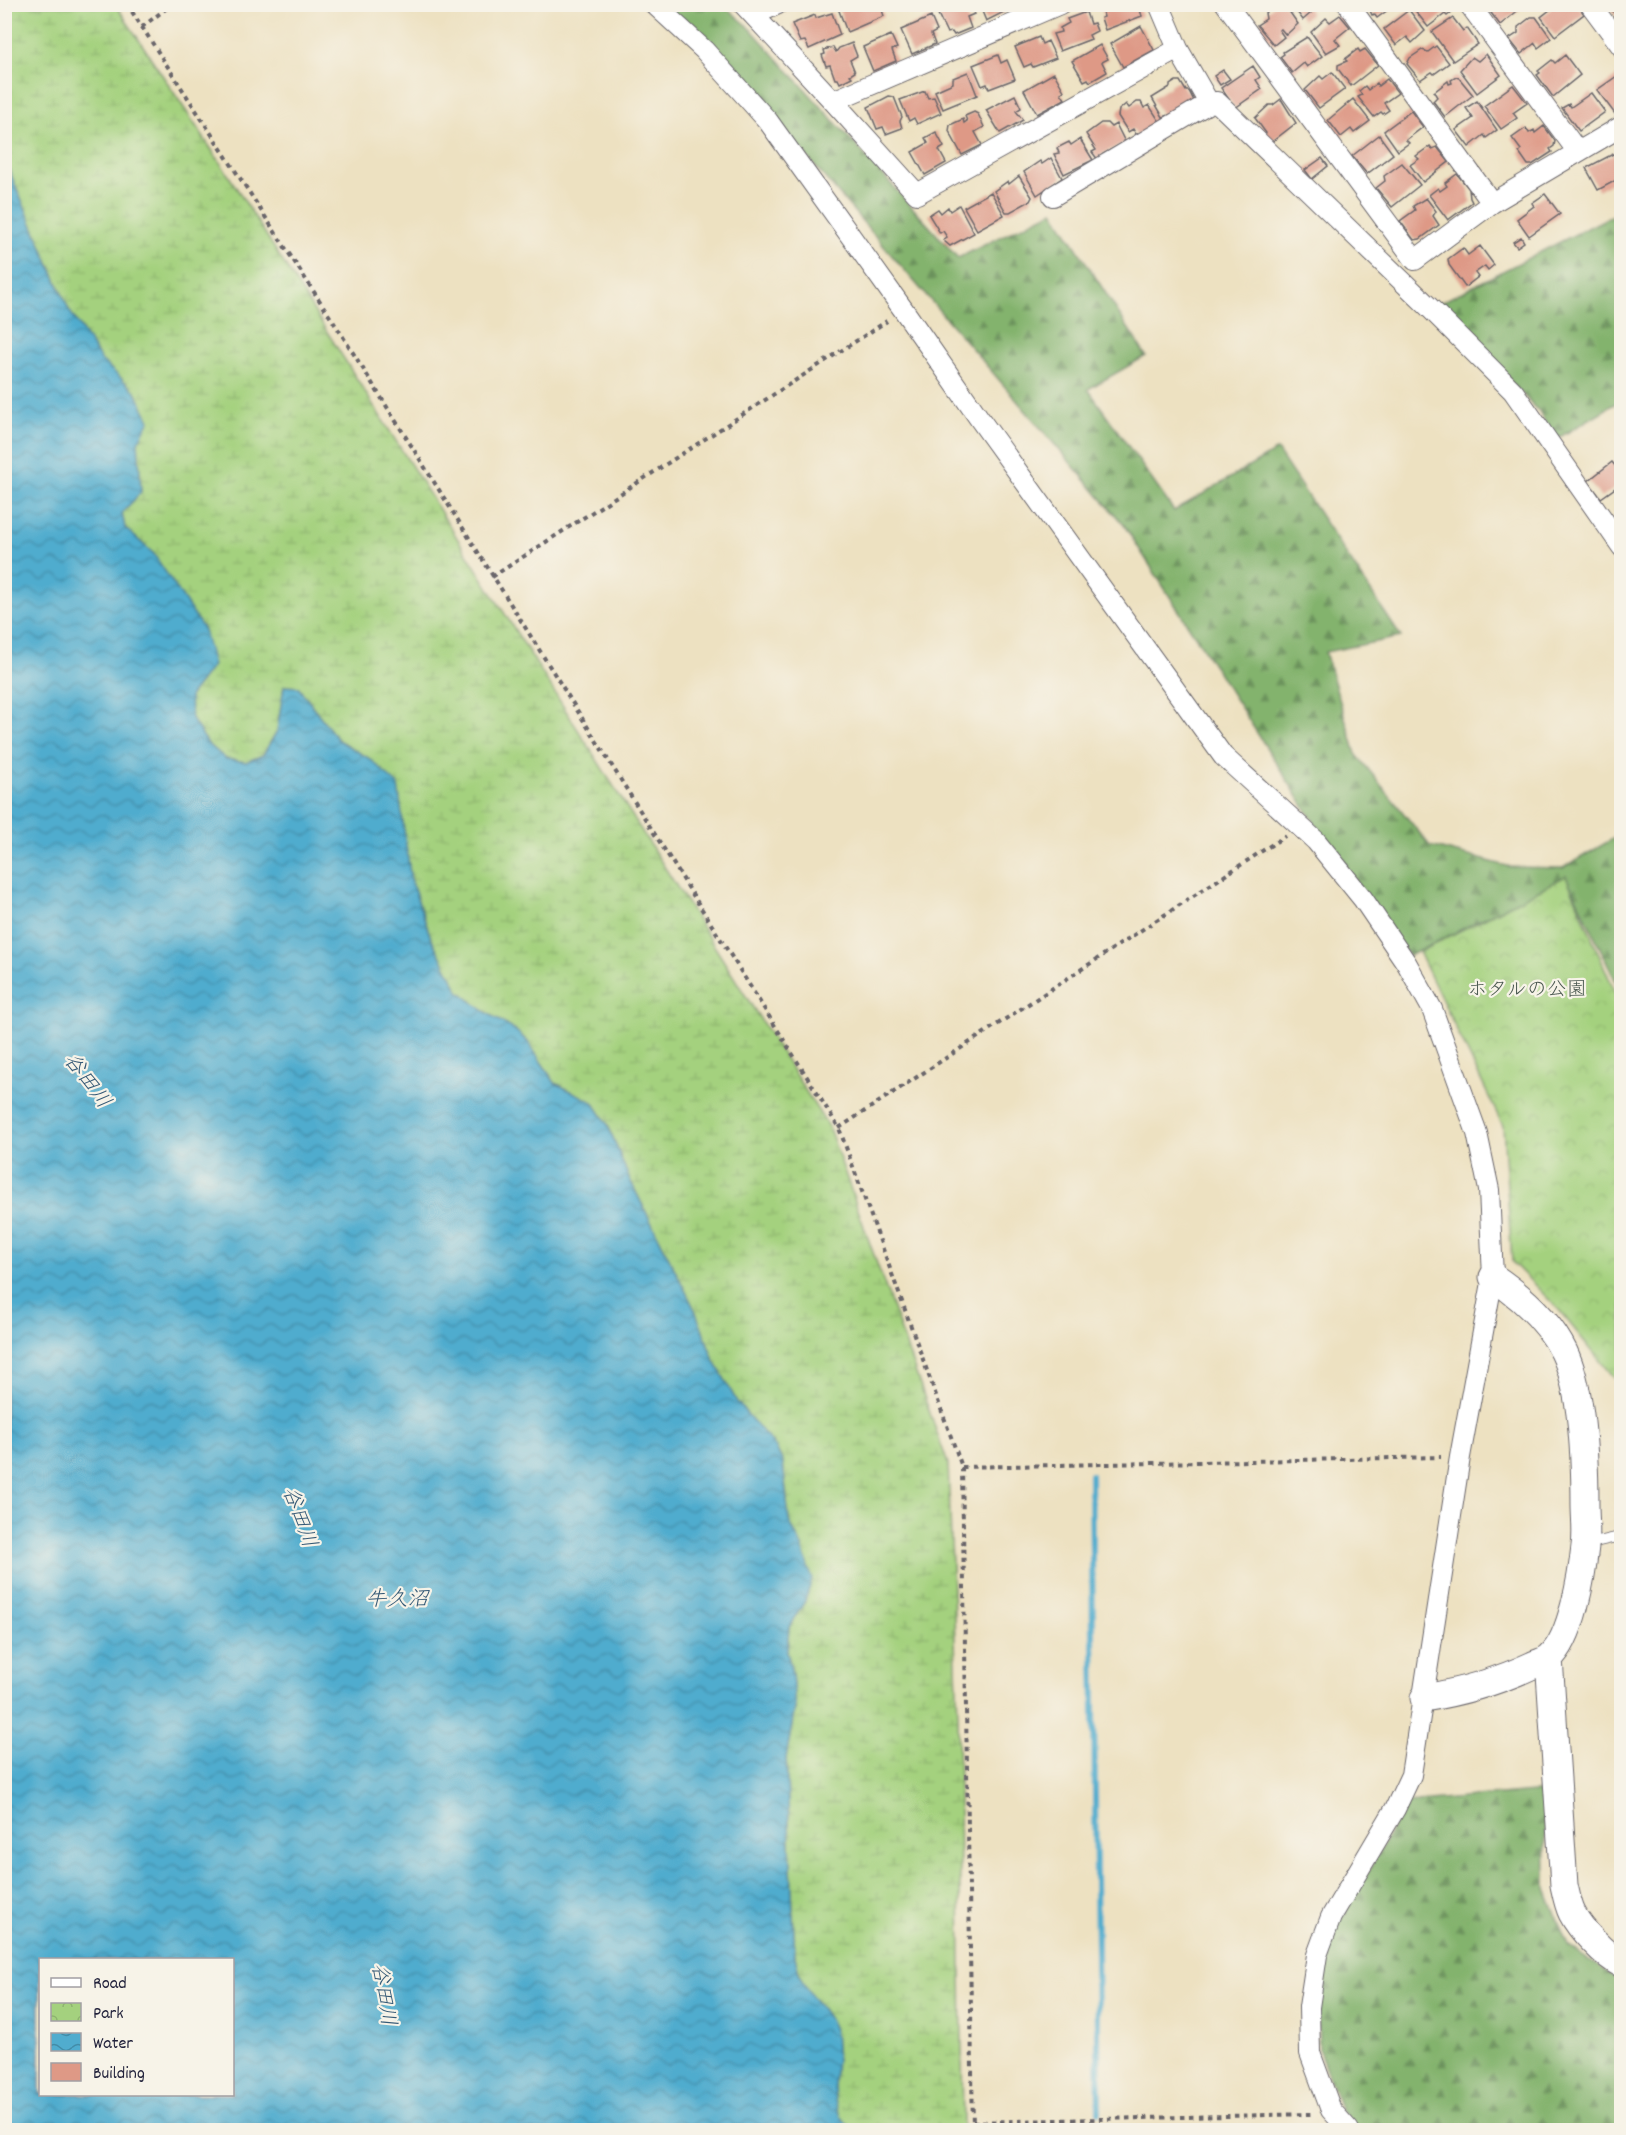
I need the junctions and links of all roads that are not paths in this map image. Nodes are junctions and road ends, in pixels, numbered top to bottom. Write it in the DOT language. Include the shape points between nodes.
graph roads {
  1 [pos="654,4"];
  2 [pos="778,4"];
  3 [pos="1060,4"];
  4 [pos="1159,4"];
  5 [pos="1226,4"];
  6 [pos="1348,4"];
  7 [pos="1469,4"];
  8 [pos="1590,4"];
  9 [pos="748,10"];
  10 [pos="1622,47"];
  11 [pos="1178,50"];
  12 [pos="833,101"];
  13 [pos="1209,103"];
  14 [pos="1622,126"];
  15 [pos="1578,152"];
  16 [pos="1053,196"];
  17 [pos="1492,203"];
  18 [pos="1622,547"];
  19 [pos="1493,1277"];
  20 [pos="1622,1536"];
  21 [pos="1586,1545"];
  22 [pos="1549,1658"];
  23 [pos="1424,1698"];
  24 [pos="1622,1964"];
  25 [pos="1349,2130"];
  1 -- 19 [label="street" via="704,50 768,121 899,315 1223,756 1316,841 1363,899 1407,964 1432,1009 1477,1133 1489,1190"];
  2 -- 9 [label="street"];
  3 -- 12 [label="street"];
  4 -- 11 [label="street"];
  5 -- 17 [label="street" via="1415,260"];
  6 -- 17 [label="street"];
  7 -- 15 [label="street"];
  8 -- 10 [label="street"];
  9 -- 12 [label="street"];
  11 -- 12 [label="street" via="917,194"];
  11 -- 13 [label="street"];
  13 -- 16 [label="street"];
  13 -- 18 [label="street" via="1217,102 1513,392"];
  14 -- 15 [label="street"];
  15 -- 17 [label="street"];
  19 -- 21 [label="street" via="1517,1294 1554,1334 1565,1353 1575,1382 1585,1463"];
  19 -- 23 [label="street" via="1460,1457"];
  20 -- 21 [label="lane"];
  21 -- 22 [label="street" via="1566,1635"];
  22 -- 23 [label="street" via="1518,1673"];
  22 -- 24 [label="street" via="1564,1885 1572,1913 1589,1935"];
  23 -- 25 [label="street" via="1411,1775 1331,1917 1317,1955 1309,2007 1310,2053 1331,2110"];
}
